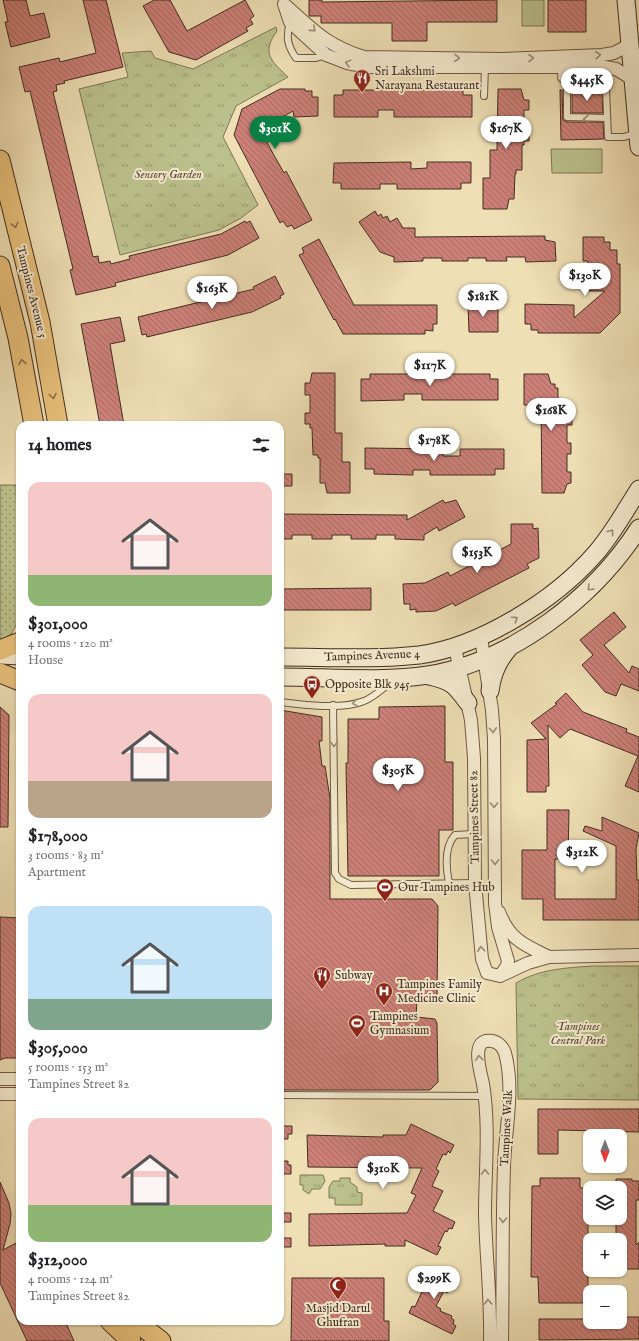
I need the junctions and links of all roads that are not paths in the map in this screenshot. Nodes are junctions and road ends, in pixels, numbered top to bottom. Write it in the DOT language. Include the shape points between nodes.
graph roads {
  1 [pos="626,0"];
  2 [pos="282,2"];
  3 [pos="290,22"];
  4 [pos="631,44"];
  5 [pos="326,56"];
  6 [pos="562,62"];
  7 [pos="485,63"];
  8 [pos="632,79"];
  9 [pos="567,83"];
  10 [pos="484,96"];
  11 [pos="607,118"];
  12 [pos="638,140"];
  13 [pos="0,160"];
  14 [pos="0,266"];
  15 [pos="33,421"];
  16 [pos="57,421"];
  17 [pos="639,489"];
  18 [pos="639,528"];
  19 [pos="481,638"];
  20 [pos="515,643"];
  21 [pos="16,644"];
  22 [pos="455,648"];
  23 [pos="0,650"];
  24 [pos="0,655"];
  25 [pos="16,656"];
  26 [pos="284,657"];
  27 [pos="485,658"];
  28 [pos="460,668"];
  29 [pos="0,673"];
  30 [pos="16,674"];
  31 [pos="427,675"];
  32 [pos="284,677"];
  33 [pos="398,677"];
  34 [pos="16,679"];
  35 [pos="490,691"];
  36 [pos="284,702"];
  37 [pos="468,703"];
  38 [pos="333,705"];
  39 [pos="474,834"];
  40 [pos="449,883"];
  41 [pos="475,883"];
  42 [pos="495,903"];
  43 [pos="639,955"];
  44 [pos="549,957"];
  45 [pos="500,976"];
  46 [pos="16,1079"];
  47 [pos="0,1080"];
  48 [pos="0,1094"];
  49 [pos="16,1094"];
  50 [pos="284,1095"];
  51 [pos="485,1096"];
  52 [pos="114,1325"];
  53 [pos="140,1325"];
  54 [pos="131,1341"];
  55 [pos="160,1341"];
  56 [pos="490,1341"];
  57 [pos="502,1341"];
  1 -- 4 [label="main road"];
  2 -- 3 [label="street"];
  2 -- 7 [label="street, one-way" via="328,42 347,52 364,57"];
  3 -- 5 [label="street"];
  3 -- 5 [label="lane" via="286,38 296,58"];
  6 -- 4 [label="street, one-way" via="614,53"];
  4 -- 8 [label="main road"];
  7 -- 5 [label="street, one-way" via="368,68"];
  6 -- 7 [label="street"];
  6 -- 8 [label="street" via="616,69"];
  6 -- 9 [label="lane" via="561,78"];
  7 -- 10 [label="lane"];
  8 -- 12 [label="main road"];
  9 -- 11 [label="lane" via="606,89"];
  11 -- 9 [label="lane, one-way" via="567,118"];
  11 -- 12 [label="lane" via="608,137"];
  13 -- 16 [label="main road, Tampines Avenue 5, one-way" via="40,322"];
  15 -- 14 [label="main road, Tampines Avenue 5, one-way" via="18,338"];
  19 -- 17 [label="main road, Tampines Avenue 4, one-way" via="509,623 571,579 595,554"];
  18 -- 20 [label="main road, Tampines Avenue 4, one-way" via="613,564 590,589 566,609"];
  19 -- 22 [label="main road, Tampines Avenue 4"];
  19 -- 27 [label="street, Tampines Street 82"];
  20 -- 27 [label="main road, Tampines Avenue 4"];
  20 -- 35 [label="main road" via="503,655 496,668"];
  21 -- 23 [label="main road"];
  22 -- 26 [label="main road, Tampines Avenue 4" via="420,655 389,657"];
  22 -- 28 [label="street, Tampines Street 82"];
  24 -- 25 [label="main road"];
  27 -- 28 [label="main road, Tampines Avenue 4"];
  27 -- 35 [label="street, Tampines Street 82"];
  28 -- 31 [label="main road, Tampines Avenue 4"];
  28 -- 37 [label="street, Tampines Street 82"];
  29 -- 30 [label="main road"];
  29 -- 34 [label="main road"];
  31 -- 33 [label="main road, Tampines Avenue 4"];
  31 -- 37 [label="main road" via="450,681"];
  32 -- 33 [label="main road, Tampines Avenue 4"];
  33 -- 38 [label="lane, one-way" via="365,701"];
  35 -- 42 [label="street, Tampines Street 82, one-way" via="494,739"];
  36 -- 38 [label="lane"];
  37 -- 39 [label="street, Tampines Street 82" via="474,758"];
  38 -- 40 [label="lane, one-way" via="335,874 351,885"];
  39 -- 40 [label="lane" via="455,835 452,839 448,849 446,870"];
  39 -- 41 [label="street, Tampines Street 82"];
  40 -- 41 [label="lane"];
  45 -- 41 [label="street, Tampines Street 82, one-way" via="487,972 484,967"];
  42 -- 44 [label="street, Tampines Street 82" via="501,918 518,941"];
  42 -- 45 [label="street, Tampines Street 82" via="498,927 508,961"];
  43 -- 44 [label="street, Tampines Street 82"];
  44 -- 45 [label="street, Tampines Street 82"];
  46 -- 47 [label="street"];
  48 -- 49 [label="street"];
  50 -- 51 [label="lane"];
  56 -- 51 [label="street, Tampines Walk, one-way" via="485,1215"];
  51 -- 57 [label="street, Tampines Walk, one-way" via="478,1050 482,1043 490,1041 504,1050 508,1084 504,1167"];
  52 -- 54 [label="main road"];
  53 -- 55 [label="main road"];
}
